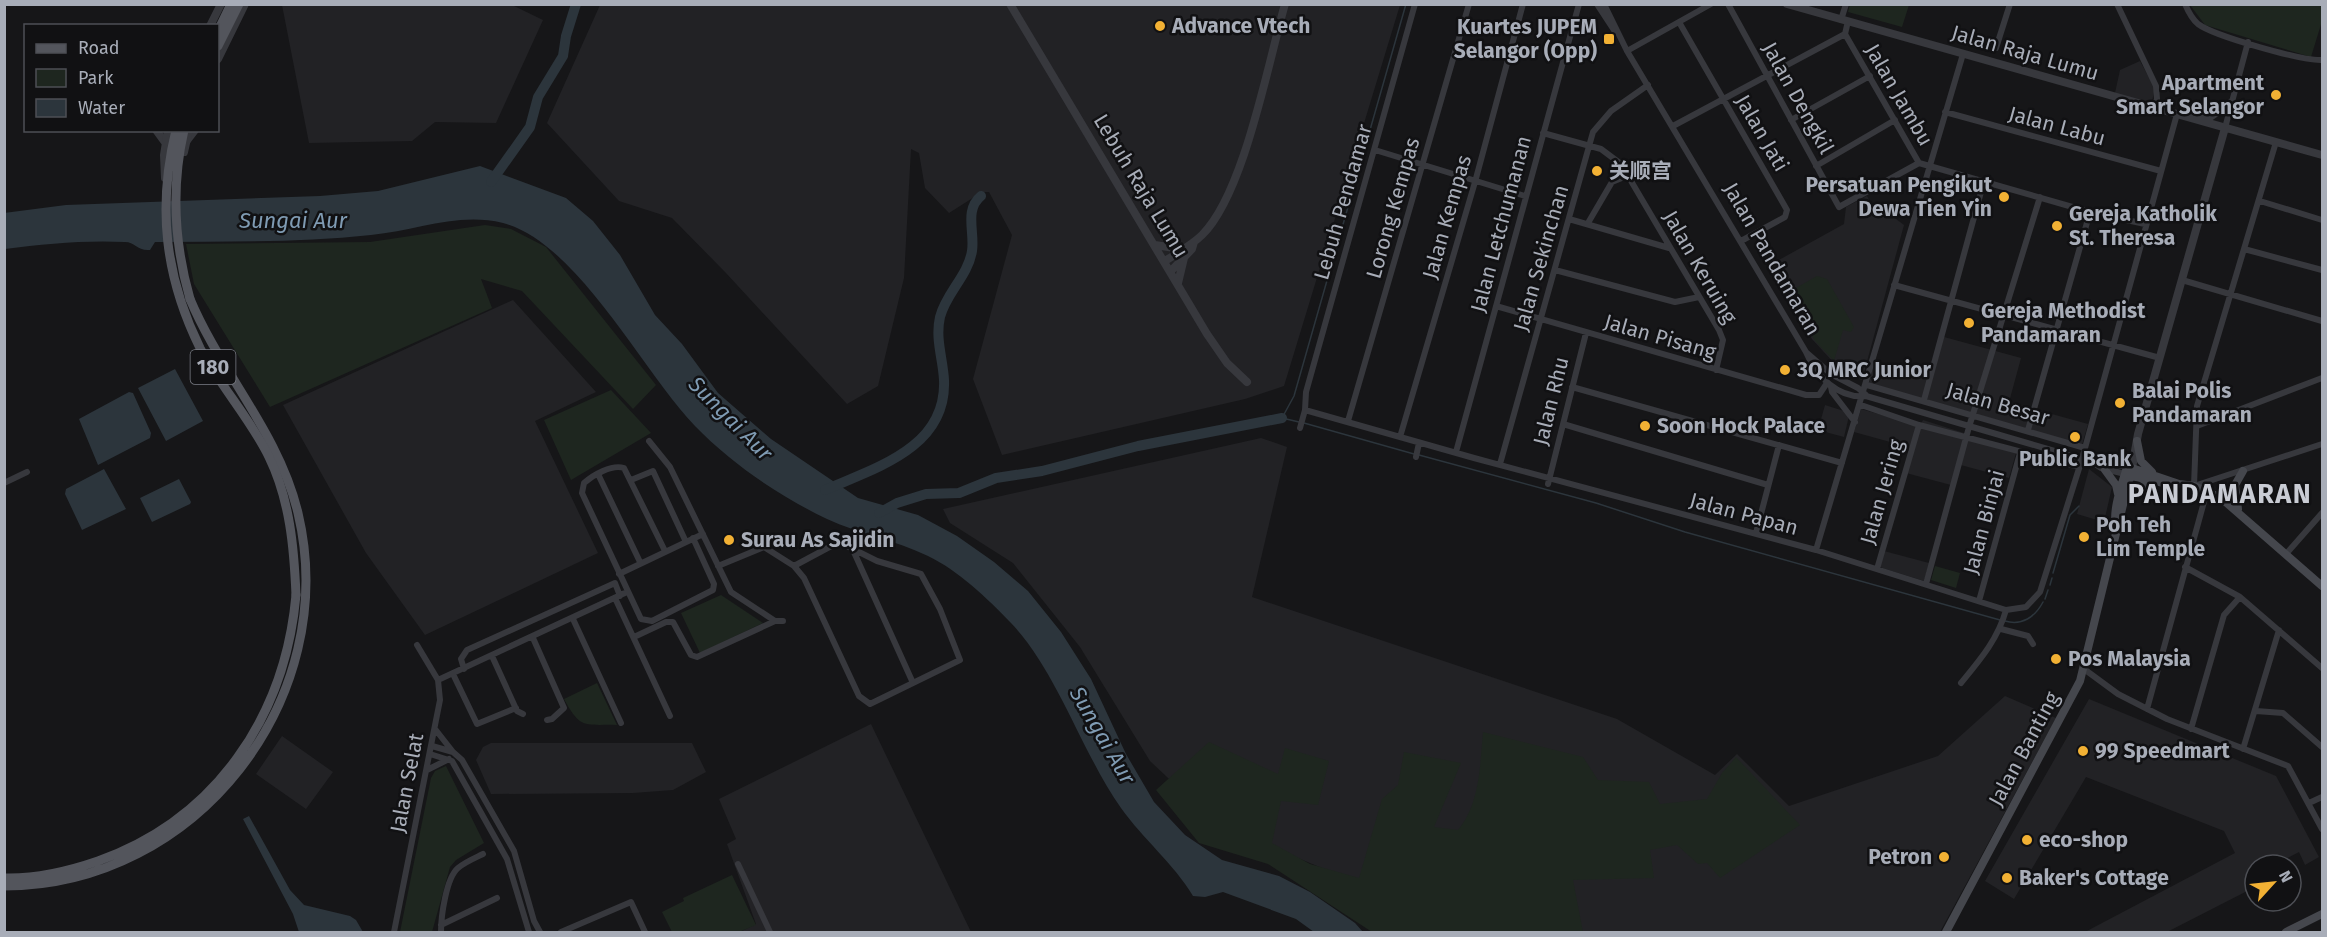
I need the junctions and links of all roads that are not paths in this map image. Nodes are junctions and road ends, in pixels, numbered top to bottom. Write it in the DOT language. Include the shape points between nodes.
graph roads {
  1 [pos="221,4"];
  2 [pos="229,4"];
  3 [pos="242,4"];
  4 [pos="1010,4"];
  5 [pos="1285,4"];
  6 [pos="1415,4"];
  7 [pos="1469,4"];
  8 [pos="1523,4"];
  9 [pos="1580,4"];
  10 [pos="1597,4"];
  11 [pos="1604,4"];
  12 [pos="1711,4"];
  13 [pos="1728,4"];
  14 [pos="1788,4"];
  15 [pos="1845,4"];
  16 [pos="2010,4"];
  17 [pos="2117,4"];
  18 [pos="2185,4"];
  19 [pos="1844,21"];
  20 [pos="1678,22"];
  21 [pos="211,24"];
  22 [pos="218,24"];
  23 [pos="219,29"];
  24 [pos="1845,33"];
  25 [pos="1620,38"];
  26 [pos="2248,42"];
  27 [pos="219,44"];
  28 [pos="1996,48"];
  29 [pos="219,49"];
  30 [pos="1627,51"];
  31 [pos="1963,54"];
  32 [pos="219,57"];
  33 [pos="2322,60"];
  34 [pos="1870,75"];
  35 [pos="1767,76"];
  36 [pos="1648,85"];
  37 [pos="1724,99"];
  38 [pos="2232,102"];
  39 [pos="2154,108"];
  40 [pos="1945,112"];
  41 [pos="2177,114"];
  42 [pos="2194,119"];
  43 [pos="1791,120"];
  44 [pos="1895,120"];
  45 [pos="1673,126"];
  46 [pos="2225,128"];
  47 [pos="157,132"];
  48 [pos="168,132"];
  49 [pos="176,132"];
  50 [pos="187,132"];
  51 [pos="194,132"];
  52 [pos="1544,133"];
  53 [pos="2276,142"];
  54 [pos="1590,147"];
  55 [pos="1376,150"];
  56 [pos="2322,155"];
  57 [pos="1919,163"];
  58 [pos="1424,166"];
  59 [pos="1816,166"];
  60 [pos="1929,166"];
  61 [pos="2161,171"];
  62 [pos="1629,176"];
  63 [pos="1984,181"];
  64 [pos="1475,182"];
  65 [pos="165,186"];
  66 [pos="1525,195"];
  67 [pos="2040,197"];
  68 [pos="2259,201"];
  69 [pos="2090,212"];
  70 [pos="1569,219"];
  71 [pos="2322,220"];
  72 [pos="1588,223"];
  73 [pos="2145,224"];
  74 [pos="1741,241"];
  75 [pos="1154,245"];
  76 [pos="1670,248"];
  77 [pos="2244,249"];
  78 [pos="1183,253"];
  79 [pos="1165,261"];
  80 [pos="1555,270"];
  81 [pos="2322,270"];
  82 [pos="1171,271"];
  83 [pos="2182,280"];
  84 [pos="1178,283"];
  85 [pos="1894,285"];
  86 [pos="2230,294"];
  87 [pos="1699,297"];
  88 [pos="1952,301"];
  89 [pos="1496,306"];
  90 [pos="2002,315"];
  91 [pos="1542,320"];
  92 [pos="2322,321"];
  93 [pos="2056,330"];
  94 [pos="1586,333"];
  95 [pos="2112,345"];
  96 [pos="1806,352"];
  97 [pos="2160,358"];
  98 [pos="1716,370"];
  99 [pos="2322,378"];
  100 [pos="1247,382"];
  101 [pos="1829,385"];
  102 [pos="1867,385"];
  103 [pos="1572,387"];
  104 [pos="1864,396"];
  105 [pos="1924,400"];
  106 [pos="1861,405"];
  107 [pos="1305,413"];
  108 [pos="1974,416"];
  109 [pos="1348,422"];
  110 [pos="1855,422"];
  111 [pos="1563,424"];
  112 [pos="1919,425"];
  113 [pos="2197,426"];
  114 [pos="1300,428"];
  115 [pos="1969,428"];
  116 [pos="2028,430"];
  117 [pos="1400,437"];
  118 [pos="1966,437"];
  119 [pos="649,441"];
  120 [pos="2137,441"];
  121 [pos="2322,444"];
  122 [pos="1418,445"];
  123 [pos="1779,445"];
  124 [pos="2085,448"];
  125 [pos="1456,452"];
  126 [pos="2020,453"];
  127 [pos="1416,457"];
  128 [pos="2082,459"];
  129 [pos="2091,461"];
  130 [pos="1842,463"];
  131 [pos="1500,464"];
  132 [pos="2079,467"];
  133 [pos="2102,468"];
  134 [pos="2129,471"];
  135 [pos="2242,471"];
  136 [pos="27,472"];
  137 [pos="598,474"];
  138 [pos="2157,479"];
  139 [pos="632,480"];
  140 [pos="1548,481"];
  141 [pos="4,483"];
  142 [pos="1768,485"];
  143 [pos="2194,486"];
  144 [pos="2207,491"];
  145 [pos="2122,499"];
  146 [pos="2240,513"];
  147 [pos="2322,513"];
  148 [pos="1756,533"];
  149 [pos="703,534"];
  150 [pos="689,540"];
  151 [pos="853,549"];
  152 [pos="1816,550"];
  153 [pos="665,551"];
  154 [pos="2286,554"];
  155 [pos="640,562"];
  156 [pos="718,566"];
  157 [pos="794,566"];
  158 [pos="2185,567"];
  159 [pos="1876,569"];
  160 [pos="619,573"];
  161 [pos="1926,584"];
  162 [pos="2322,586"];
  163 [pos="627,592"];
  164 [pos="301,596"];
  165 [pos="618,597"];
  166 [pos="2240,597"];
  167 [pos="1979,601"];
  168 [pos="2005,613"];
  169 [pos="573,618"];
  170 [pos="2002,627"];
  171 [pos="2279,630"];
  172 [pos="634,637"];
  173 [pos="533,638"];
  174 [pos="2033,644"];
  175 [pos="417,645"];
  176 [pos="492,656"];
  177 [pos="2322,668"];
  178 [pos="464,669"];
  179 [pos="2084,669"];
  180 [pos="453,674"];
  181 [pos="438,680"];
  182 [pos="913,683"];
  183 [pos="1961,683"];
  184 [pos="516,708"];
  185 [pos="2147,709"];
  186 [pos="2256,711"];
  187 [pos="523,714"];
  188 [pos="670,716"];
  189 [pos="547,720"];
  190 [pos="621,723"];
  191 [pos="435,729"];
  192 [pos="2191,729"];
  193 [pos="432,746"];
  194 [pos="2322,747"];
  195 [pos="2243,749"];
  196 [pos="453,752"];
  197 [pos="430,754"];
  198 [pos="450,759"];
  199 [pos="427,770"];
  200 [pos="2322,797"];
  201 [pos="2309,803"];
  202 [pos="2322,829"];
  203 [pos="483,854"];
  204 [pos="738,864"];
  205 [pos="4,878"];
  206 [pos="4,886"];
  207 [pos="497,897"];
  208 [pos="2322,914"];
  209 [pos="441,929"];
  210 [pos="539,930"];
  211 [pos="529,932"];
  212 [pos="394,933"];
  213 [pos="561,933"];
  214 [pos="645,933"];
  215 [pos="770,933"];
  216 [pos="1946,933"];
  217 [pos="2286,933"];
  1 -- 21 [label="street"];
  2 -- 22 [label="street"];
  2 -- 23 [label="main road"];
  3 -- 27 [label="main road"];
  3 -- 29 [label="street"];
  3 -- 32 [label="street"];
  4 -- 75 [label="street, Lebuh Raja Lumu"];
  5 -- 78 [label="street" via="1235,178 1207,229"];
  6 -- 55 [label="street, Lebuh Pendamar"];
  7 -- 58 [label="street, Lorong Kempas"];
  8 -- 64 [label="street, Jalan Kempas"];
  9 -- 52 [label="street, Jalan Letchumanan"];
  10 -- 25 [label="street"];
  11 -- 25 [label="street, Jalan Pandamaran"];
  12 -- 20 [label="street"];
  13 -- 35 [label="street, Jalan Dengkil"];
  14 -- 19 [label="street, Jalan Raja Lumu"];
  15 -- 19 [label="street"];
  16 -- 28 [label="street"];
  17 -- 39 [label="street" via="2156,86"];
  18 -- 26 [label="street" via="2199,24"];
  19 -- 24 [label="street"];
  19 -- 31 [label="street, Jalan Raja Lumu"];
  20 -- 30 [label="street"];
  20 -- 37 [label="street, Jalan Jati"];
  24 -- 34 [label="street, Jalan Jambu"];
  24 -- 35 [label="street"];
  25 -- 30 [label="street, Jalan Pandamaran"];
  26 -- 33 [label="street"];
  26 -- 38 [label="street"];
  30 -- 36 [label="street, Jalan Pandamaran"];
  31 -- 39 [label="street, Jalan Raja Lumu"];
  31 -- 40 [label="street"];
  34 -- 43 [label="street"];
  34 -- 44 [label="street, Jalan Jambu"];
  35 -- 37 [label="street"];
  35 -- 43 [label="street, Jalan Dengkil"];
  36 -- 45 [label="street, Jalan Pandamaran"];
  36 -- 54 [label="street, Jalan Sekinchan" via="1627,97 1596,125"];
  37 -- 45 [label="street"];
  37 -- 74 [label="street, Jalan Jati" via="1787,210 1785,217"];
  38 -- 42 [label="street" via="2210,117"];
  38 -- 46 [label="street"];
  39 -- 41 [label="street, Jalan Raja Lumu"];
  40 -- 60 [label="street"];
  40 -- 61 [label="street, Jalan Labu"];
  41 -- 42 [label="street, Jalan Raja Lumu"];
  41 -- 61 [label="street"];
  42 -- 46 [label="street, Jalan Raja Lumu"];
  43 -- 59 [label="street, Jalan Dengkil"];
  44 -- 57 [label="street, Jalan Jambu"];
  44 -- 59 [label="street"];
  45 -- 74 [label="street, Jalan Pandamaran"];
  46 -- 53 [label="street, Jalan Raja Lumu"];
  46 -- 83 [label="street"];
  47 -- 51 [label="street" via="164,141 177,145 189,140"];
  48 -- 65 [label="street, bridge"];
  49 -- 65 [label="main road, 180, bridge"];
  50 -- 164 [label="main road, 180, bridge" via="175,189 182,265 190,299 214,349 267,433 288,479 305,553"];
  52 -- 54 [label="street, Jalan Keruing"];
  52 -- 66 [label="street, Jalan Letchumanan"];
  53 -- 56 [label="street, Jalan Raja Lumu"];
  53 -- 68 [label="street"];
  54 -- 62 [label="street, Jalan Keruing" via="1609,153"];
  54 -- 70 [label="street, Jalan Sekinchan"];
  55 -- 58 [label="street"];
  55 -- 107 [label="street, Lebuh Pendamar" via="1306,392"];
  57 -- 59 [label="street, Jalan Dengkil" via="1839,207"];
  57 -- 60 [label="street, Jalan Jambu"];
  58 -- 64 [label="street"];
  58 -- 109 [label="street, Lorong Kempas"];
  60 -- 63 [label="street, Jalan Jambu"];
  60 -- 85 [label="street"];
  61 -- 73 [label="street"];
  62 -- 72 [label="street" via="1612,182"];
  62 -- 76 [label="street, Jalan Keruing"];
  63 -- 67 [label="street, Jalan Jambu"];
  63 -- 88 [label="street"];
  64 -- 66 [label="street"];
  64 -- 117 [label="street, Jalan Kempas"];
  65 -- 164 [label="main road, 180, bridge" via="165,228 175,283 201,349 255,432 277,478 290,520"];
  66 -- 89 [label="street, Jalan Letchumanan"];
  67 -- 69 [label="street, Jalan Jambu"];
  67 -- 90 [label="street"];
  68 -- 71 [label="street"];
  68 -- 77 [label="street"];
  69 -- 73 [label="street, Jalan Jambu"];
  69 -- 93 [label="street"];
  70 -- 72 [label="street"];
  70 -- 80 [label="street, Jalan Sekinchan"];
  72 -- 76 [label="street"];
  73 -- 95 [label="street"];
  74 -- 96 [label="street, Jalan Pandamaran"];
  75 -- 78 [label="street"];
  75 -- 79 [label="street, Lebuh Raja Lumu"];
  76 -- 87 [label="street, Jalan Keruing"];
  77 -- 81 [label="street"];
  77 -- 86 [label="street"];
  78 -- 79 [label="street"];
  78 -- 82 [label="street"];
  78 -- 84 [label="street"];
  79 -- 82 [label="street, Lebuh Raja Lumu"];
  80 -- 87 [label="street" via="1675,302"];
  80 -- 91 [label="street, Jalan Sekinchan"];
  82 -- 84 [label="street, Lebuh Raja Lumu"];
  83 -- 86 [label="street"];
  83 -- 97 [label="street"];
  84 -- 100 [label="street, Lebuh Raja Lumu" via="1222,356"];
  85 -- 88 [label="street"];
  85 -- 102 [label="street"];
  86 -- 92 [label="street"];
  86 -- 113 [label="street" via="2197,406"];
  87 -- 98 [label="street, Jalan Keruing" via="1723,340"];
  88 -- 90 [label="street"];
  88 -- 105 [label="street"];
  89 -- 91 [label="street, Jalan Pisang"];
  89 -- 125 [label="street, Jalan Letchumanan"];
  90 -- 93 [label="street"];
  90 -- 108 [label="street"];
  91 -- 94 [label="street, Jalan Pisang"];
  91 -- 131 [label="street, Jalan Sekinchan"];
  93 -- 95 [label="street"];
  93 -- 116 [label="street"];
  94 -- 98 [label="street, Jalan Pisang"];
  94 -- 103 [label="street, Jalan Rhu"];
  95 -- 97 [label="street"];
  95 -- 124 [label="street"];
  96 -- 101 [label="street, Jalan Pandamaran" via="1812,367"];
  96 -- 104 [label="street"];
  97 -- 120 [label="street"];
  98 -- 101 [label="street, Jalan Pisang" via="1816,396"];
  99 -- 113 [label="street"];
  101 -- 104 [label="street" via="1854,397"];
  101 -- 110 [label="street, Jalan Pandamaran"];
  102 -- 104 [label="street"];
  102 -- 105 [label="street, Jalan Besar"];
  103 -- 111 [label="street, Jalan Rhu"];
  103 -- 123 [label="street"];
  104 -- 106 [label="street"];
  104 -- 115 [label="street"];
  105 -- 108 [label="street, Jalan Besar"];
  106 -- 110 [label="street"];
  106 -- 112 [label="street, Jalan Besar"];
  107 -- 109 [label="street, Jalan Papan"];
  107 -- 114 [label="street, Lebuh Pendamar"];
  108 -- 115 [label="street"];
  108 -- 116 [label="street, Jalan Besar"];
  109 -- 117 [label="street, Jalan Papan"];
  110 -- 130 [label="street"];
  111 -- 140 [label="street, Jalan Rhu"];
  111 -- 142 [label="street"];
  112 -- 118 [label="street, Jalan Besar"];
  112 -- 159 [label="street, Jalan Jering"];
  113 -- 143 [label="street"];
  115 -- 118 [label="street"];
  115 -- 128 [label="street"];
  116 -- 124 [label="street, Jalan Besar"];
  117 -- 122 [label="street, Jalan Papan"];
  118 -- 126 [label="street, Jalan Besar"];
  118 -- 161 [label="street"];
  119 -- 149 [label="street" via="670,467"];
  120 -- 134 [label="street"];
  120 -- 138 [label="main road" via="2141,461"];
  121 -- 135 [label="street"];
  122 -- 125 [label="street, Jalan Papan"];
  122 -- 127 [label="street"];
  123 -- 130 [label="street"];
  123 -- 142 [label="street"];
  124 -- 128 [label="street"];
  125 -- 131 [label="street, Jalan Papan"];
  126 -- 132 [label="street, Jalan Besar"];
  126 -- 167 [label="street, Jalan Binjai"];
  128 -- 129 [label="street"];
  128 -- 132 [label="street"];
  129 -- 133 [label="street"];
  129 -- 134 [label="street" via="2102,460"];
  130 -- 152 [label="street"];
  131 -- 140 [label="street, Jalan Papan"];
  132 -- 168 [label="street" via="2040,592 2025,607"];
  133 -- 134 [label="street"];
  133 -- 145 [label="main road"];
  134 -- 138 [label="main road"];
  134 -- 145 [label="main road, Jalan Banting"];
  135 -- 143 [label="street"];
  135 -- 146 [label="main road" via="2234,490"];
  136 -- 141 [label="street"];
  137 -- 139 [label="street" via="618,466"];
  137 -- 155 [label="street"];
  137 -- 160 [label="street" via="584,483 582,492"];
  138 -- 143 [label="main road"];
  138 -- 145 [label="main road"];
  139 -- 150 [label="street" via="653,471"];
  139 -- 153 [label="street"];
  140 -- 148 [label="street, Jalan Papan"];
  142 -- 148 [label="street"];
  143 -- 144 [label="main road"];
  144 -- 146 [label="main road"];
  144 -- 158 [label="street"];
  145 -- 179 [label="main road, Jalan Banting" via="2121,520"];
  146 -- 154 [label="main road"];
  147 -- 154 [label="street"];
  148 -- 152 [label="street, Jalan Papan"];
  149 -- 150 [label="street"];
  149 -- 156 [label="street"];
  150 -- 153 [label="street"];
  150 -- 163 [label="street" via="714,584 713,590 648,621 639,615"];
  151 -- 157 [label="street" via="835,544"];
  151 -- 182 [label="street"];
  151 -- 182 [label="street" via="921,574 940,609 960,660"];
  152 -- 159 [label="street, Jalan Papan"];
  153 -- 155 [label="street"];
  154 -- 162 [label="main road"];
  155 -- 160 [label="street"];
  156 -- 157 [label="street" via="764,547"];
  156 -- 172 [label="street" via="736,597 779,621 698,657 691,655 674,622"];
  157 -- 182 [label="street" via="810,588 859,696 875,703"];
  158 -- 166 [label="street"];
  158 -- 185 [label="street"];
  159 -- 161 [label="street, Jalan Papan"];
  160 -- 163 [label="street"];
  161 -- 167 [label="street, Jalan Papan"];
  163 -- 165 [label="street"];
  164 -- 205 [label="main road, 180" via="290,645 265,713 236,760 201,799 165,828 120,853 63,871"];
  164 -- 206 [label="main road, 180" via="297,655 278,707 250,757 222,792 175,831 116,863 63,879"];
  165 -- 169 [label="street"];
  165 -- 172 [label="street"];
  165 -- 178 [label="street" via="615,583 467,650 461,659"];
  166 -- 171 [label="street"];
  166 -- 192 [label="street" via="2224,615"];
  167 -- 168 [label="street, Jalan Papan"];
  168 -- 170 [label="street"];
  169 -- 173 [label="street"];
  169 -- 190 [label="street"];
  170 -- 174 [label="street" via="2028,636"];
  170 -- 183 [label="street"];
  171 -- 177 [label="street"];
  171 -- 186 [label="street"];
  172 -- 188 [label="street"];
  173 -- 176 [label="street"];
  173 -- 189 [label="street" via="564,708"];
  175 -- 181 [label="street"];
  176 -- 178 [label="street"];
  176 -- 184 [label="street"];
  178 -- 180 [label="street"];
  179 -- 185 [label="street"];
  179 -- 216 [label="main road, Jalan Banting" via="2061,721"];
  180 -- 181 [label="street"];
  180 -- 184 [label="street" via="477,724"];
  181 -- 191 [label="street, Jalan Selat" via="440,699"];
  184 -- 187 [label="street"];
  185 -- 192 [label="street"];
  186 -- 194 [label="street" via="2283,713"];
  186 -- 195 [label="street"];
  191 -- 193 [label="street, Jalan Selat"];
  191 -- 196 [label="street"];
  192 -- 195 [label="street"];
  193 -- 196 [label="street"];
  193 -- 197 [label="street, Jalan Selat"];
  195 -- 201 [label="street" via="2288,766"];
  196 -- 210 [label="street" via="462,760 514,851"];
  197 -- 198 [label="street"];
  197 -- 199 [label="street, Jalan Selat"];
  198 -- 199 [label="street"];
  198 -- 211 [label="street" via="507,859"];
  199 -- 212 [label="street, Jalan Selat"];
  200 -- 201 [label="street"];
  201 -- 202 [label="street"];
  203 -- 209 [label="street" via="453,874"];
  204 -- 215 [label="street"];
  207 -- 209 [label="street"];
  208 -- 217 [label="main road"];
  210 -- 211 [label="street"];
  213 -- 214 [label="street" via="631,902"];
}
